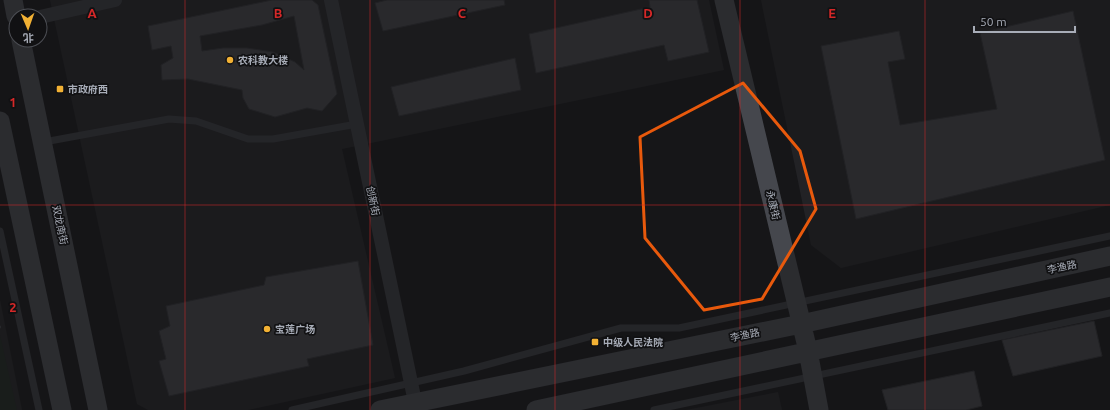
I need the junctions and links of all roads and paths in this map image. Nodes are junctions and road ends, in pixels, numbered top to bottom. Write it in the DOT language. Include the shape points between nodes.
graph roads {
  1 [pos="115,0"];
  2 [pos="331,0"];
  3 [pos="724,0"];
  4 [pos="48,15"];
  5 [pos="23,48"];
  6 [pos="0,121"];
  7 [pos="357,124"];
  8 [pos="43,143"];
  9 [pos="0,231"];
  10 [pos="1110,236"];
  11 [pos="1110,256"];
  12 [pos="1110,287"];
  13 [pos="796,303"];
  14 [pos="1110,313"];
  15 [pos="801,324"];
  16 [pos="808,352"];
  17 [pos="812,376"];
  18 [pos="412,383"];
  19 [pos="416,402"];
  20 [pos="39,410"];
  21 [pos="62,410"];
  22 [pos="98,410"];
  23 [pos="292,410"];
  24 [pos="380,410"];
  25 [pos="536,410"];
  26 [pos="654,410"];
  27 [pos="819,410"];
  1 -- 4 [label="street"];
  2 -- 7 [label="street, 创新街"];
  3 -- 13 [label="main road, 永康街"];
  5 -- 8 [label="main road, 双龙南街"];
  6 -- 21 [label="main road"];
  7 -- 8 [label="lane" via="273,139 248,139 196,121 169,119"];
  7 -- 18 [label="street, 创新街"];
  8 -- 22 [label="main road, 双龙南街"];
  9 -- 20 [label="lane"];
  10 -- 13 [label="lane"];
  11 -- 15 [label="main road, 李渔路"];
  12 -- 16 [label="main road"];
  13 -- 15 [label="main road, 永康街"];
  13 -- 18 [label="lane" via="680,328 621,328"];
  14 -- 17 [label="lane"];
  15 -- 16 [label="main road, 永康街"];
  15 -- 19 [label="main road, 李渔路"];
  16 -- 17 [label="main road, 永康街"];
  16 -- 25 [label="main road"];
  17 -- 26 [label="lane"];
  17 -- 27 [label="main road, 永康街"];
  18 -- 19 [label="street, 创新街"];
  18 -- 23 [label="lane"];
  19 -- 24 [label="main road, 李渔路"];
}
